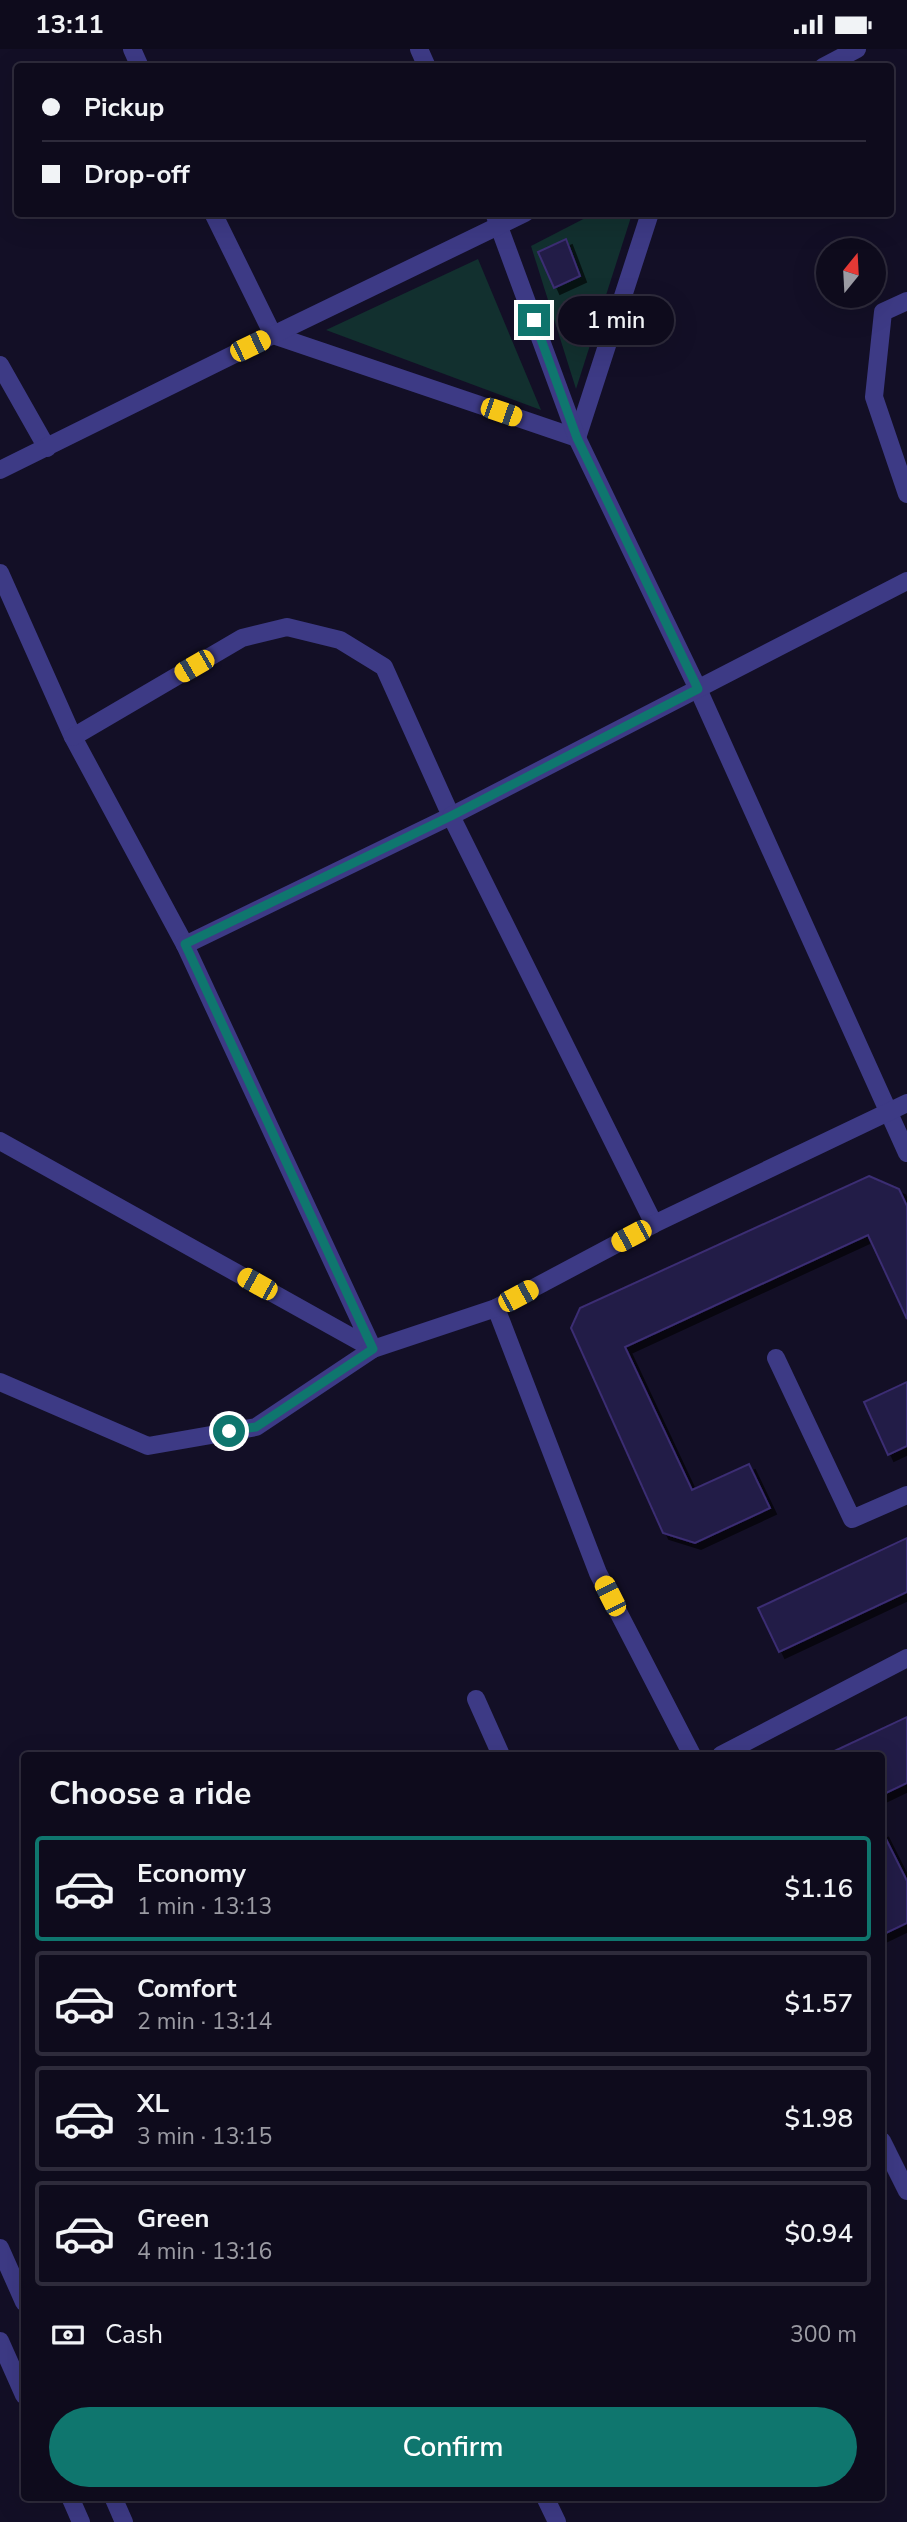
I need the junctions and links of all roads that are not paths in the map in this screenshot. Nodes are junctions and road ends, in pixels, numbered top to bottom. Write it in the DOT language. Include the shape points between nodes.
graph roads {
  1 [pos="857,49"];
  2 [pos="831,63"];
  3 [pos="215,217"];
  4 [pos="649,217"];
  5 [pos="497,220"];
  6 [pos="907,302"];
  7 [pos="273,335"];
  8 [pos="0,365"];
  9 [pos="577,438"];
  10 [pos="47,448"];
  11 [pos="0,470"];
  12 [pos="907,494"];
  13 [pos="0,573"];
  14 [pos="907,581"];
  15 [pos="698,689"];
  16 [pos="73,737"];
  17 [pos="451,816"];
  18 [pos="185,944"];
  19 [pos="907,1103"];
  20 [pos="889,1112"];
  21 [pos="0,1141"];
  22 [pos="907,1153"];
  23 [pos="654,1224"];
  24 [pos="496,1308"];
  25 [pos="373,1349"];
  26 [pos="776,1358"];
  27 [pos="0,1382"];
  28 [pos="907,1495"];
  29 [pos="907,1658"];
  30 [pos="476,1699"];
  31 [pos="501,1752"];
  32 [pos="690,1752"];
  33 [pos="727,1752"];
  34 [pos="885,2147"];
  35 [pos="907,2190"];
  36 [pos="0,2248"];
  37 [pos="21,2295"];
  38 [pos="0,2341"];
  39 [pos="21,2388"];
  40 [pos="72,2501"];
  41 [pos="115,2501"];
  42 [pos="547,2501"];
  43 [pos="81,2522"];
  44 [pos="124,2522"];
  45 [pos="557,2522"];
  1 -- 2 [label="street"];
  3 -- 7 [label="street"];
  4 -- 9 [label="street"];
  5 -- 7 [label="street"];
  5 -- 9 [label="street"];
  6 -- 12 [label="street" via="883,312 874,397"];
  7 -- 9 [label="street"];
  7 -- 10 [label="street"];
  8 -- 10 [label="street"];
  9 -- 15 [label="street"];
  10 -- 11 [label="street"];
  13 -- 16 [label="street"];
  14 -- 15 [label="street"];
  15 -- 17 [label="street"];
  15 -- 20 [label="street"];
  16 -- 17 [label="street" via="242,638 287,627 340,640 384,667"];
  16 -- 18 [label="street"];
  17 -- 18 [label="street"];
  17 -- 23 [label="street"];
  18 -- 25 [label="street"];
  19 -- 20 [label="street"];
  20 -- 22 [label="street"];
  20 -- 23 [label="street"];
  21 -- 25 [label="street"];
  23 -- 24 [label="street"];
  24 -- 25 [label="street"];
  24 -- 32 [label="street" via="598,1573"];
  25 -- 27 [label="street" via="256,1427 148,1446"];
  26 -- 28 [label="street" via="852,1519"];
  29 -- 33 [label="street"];
  30 -- 31 [label="street"];
  34 -- 35 [label="street"];
  36 -- 37 [label="street"];
  38 -- 39 [label="street"];
  40 -- 43 [label="street"];
  41 -- 44 [label="street"];
  42 -- 45 [label="street"];
}
